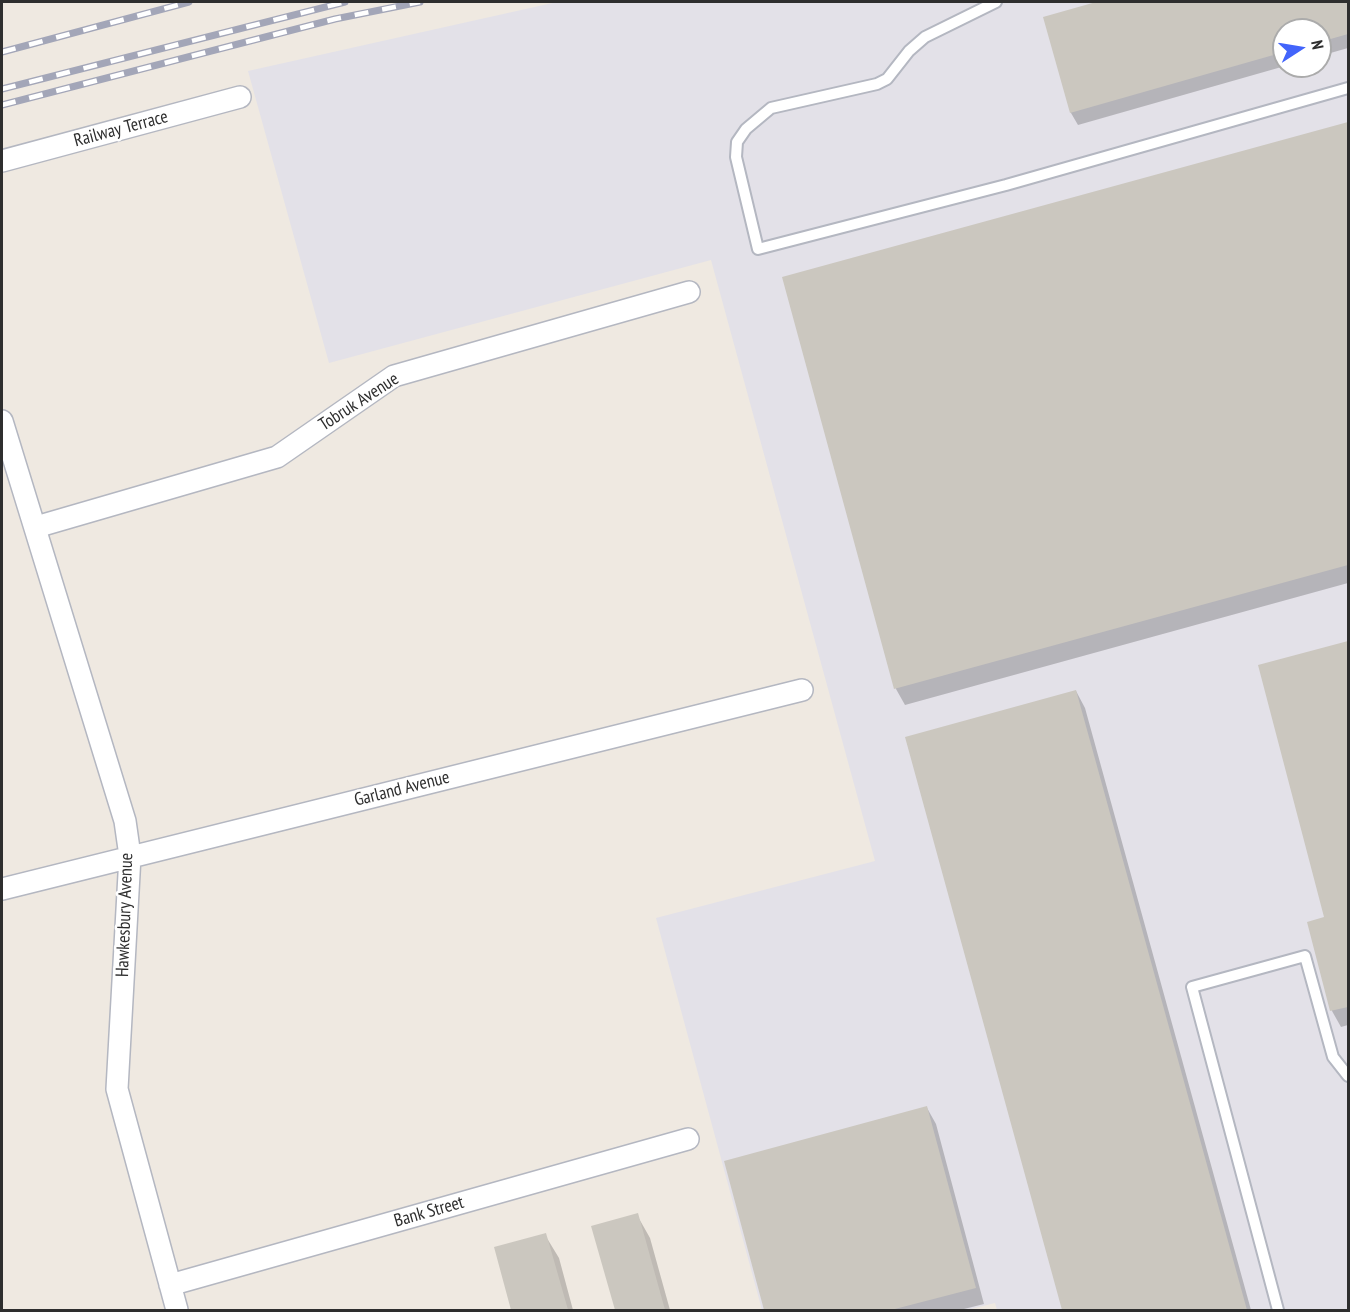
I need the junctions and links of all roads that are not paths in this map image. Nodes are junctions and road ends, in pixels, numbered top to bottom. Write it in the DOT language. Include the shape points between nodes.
graph roads {
  1 [pos="996,2"];
  2 [pos="1348,88"];
  3 [pos="240,97"];
  4 [pos="2,161"];
  5 [pos="689,292"];
  6 [pos="2,424"];
  7 [pos="36,527"];
  8 [pos="802,690"];
  9 [pos="130,856"];
  10 [pos="2,889"];
  11 [pos="1348,1076"];
  12 [pos="688,1139"];
  13 [pos="170,1285"];
  14 [pos="177,1311"];
  15 [pos="1278,1311"];
  1 -- 2 [label="lane" via="925,37 887,80 771,108 746,129 737,142 736,157 758,249 1006,185"];
  3 -- 4 [label="street, Railway Terrace"];
  5 -- 7 [label="street, Tobruk Avenue" via="394,376 277,457"];
  6 -- 7 [label="street, Hawkesbury Avenue"];
  7 -- 9 [label="street, Hawkesbury Avenue" via="125,821"];
  8 -- 9 [label="street, Garland Avenue"];
  9 -- 10 [label="street, Garland Avenue"];
  9 -- 13 [label="street, Hawkesbury Avenue" via="117,1089"];
  11 -- 15 [label="lane" via="1333,1057 1305,956 1192,987"];
  12 -- 13 [label="street, Bank Street"];
  13 -- 14 [label="street, Hawkesbury Avenue"];
}
